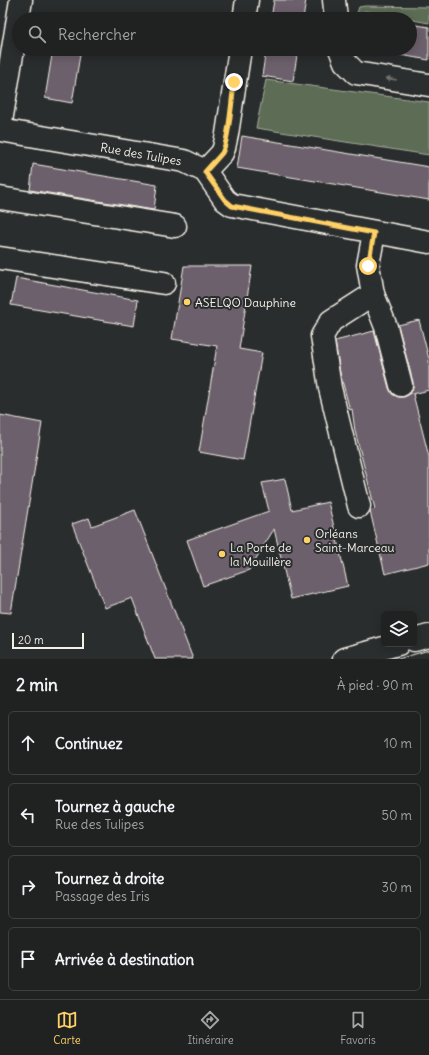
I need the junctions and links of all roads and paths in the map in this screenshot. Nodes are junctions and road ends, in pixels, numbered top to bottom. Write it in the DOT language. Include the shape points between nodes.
graph roads {
  1 [pos="21,0"];
  2 [pos="248,0"];
  3 [pos="334,0"];
  4 [pos="19,12"];
  5 [pos="245,12"];
  6 [pos="335,12"];
  7 [pos="12,55"];
  8 [pos="239,56"];
  9 [pos="343,56"];
  10 [pos="429,85"];
  11 [pos="0,129"];
  12 [pos="205,172"];
  13 [pos="0,198"];
  14 [pos="175,226"];
  15 [pos="374,233"];
  16 [pos="429,242"];
  17 [pos="0,258"];
  18 [pos="164,283"];
  19 [pos="373,294"];
  20 [pos="401,385"];
  21 [pos="359,506"];
  22 [pos="429,636"];
  23 [pos="417,639"];
  24 [pos="387,647"];
  25 [pos="344,659"];
  1 -- 4 [label="street"];
  2 -- 5 [label="street"];
  3 -- 6 [label="street"];
  7 -- 11 [label="street"];
  8 -- 12 [label="street" via="224,148"];
  10 -- 9 [label="street, one-way" via="356,73"];
  11 -- 12 [label="street, Rue des Tulipes" via="166,157 184,161"];
  12 -- 15 [label="street, Rue des Tulipes" via="232,206"];
  13 -- 14 [label="street"];
  15 -- 16 [label="street, Rue des Tulipes"];
  15 -- 19 [label="street" via="368,266"];
  17 -- 18 [label="street"];
  19 -- 20 [label="street" via="386,327"];
  19 -- 21 [label="street" via="331,322 322,336 330,388"];
  22 -- 23 [label="street"];
  24 -- 25 [label="street"];
}
